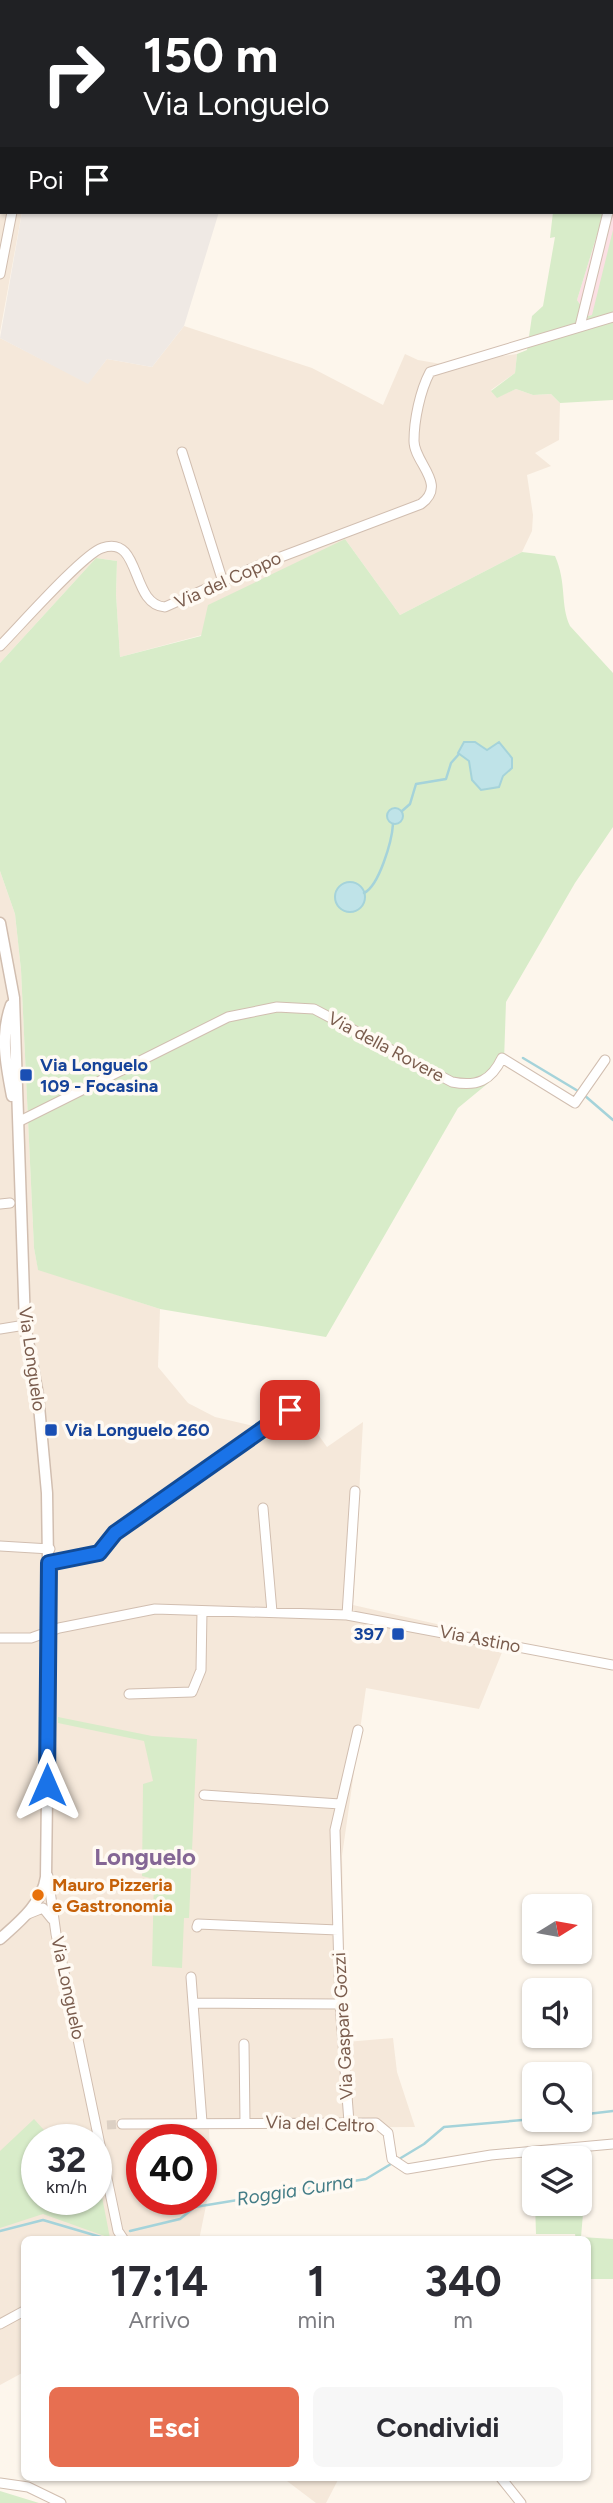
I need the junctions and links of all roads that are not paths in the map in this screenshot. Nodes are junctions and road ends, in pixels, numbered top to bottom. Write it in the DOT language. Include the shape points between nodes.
graph roads {
  1 [pos="12,214"];
  2 [pos="608,214"];
  3 [pos="0,274"];
  4 [pos="613,317"];
  5 [pos="580,326"];
  6 [pos="182,452"];
  7 [pos="223,582"];
  8 [pos="0,646"];
  9 [pos="0,923"];
  10 [pos="14,998"];
  11 [pos="2,1024"];
  12 [pos="604,1060"];
  13 [pos="3,1063"];
  14 [pos="17,1096"];
  15 [pos="20,1121"];
  16 [pos="21,1154"];
  17 [pos="25,1325"];
  18 [pos="0,1329"];
  19 [pos="290,1410"];
  20 [pos="355,1491"];
  21 [pos="263,1508"];
  22 [pos="0,1546"];
  23 [pos="50,1549"];
  24 [pos="49,1563"];
  25 [pos="202,1611"];
  26 [pos="272,1612"];
  27 [pos="347,1615"];
  28 [pos="49,1631"];
  29 [pos="0,1638"];
  30 [pos="613,1665"];
  31 [pos="129,1694"];
  32 [pos="358,1730"];
  33 [pos="203,1795"];
  34 [pos="340,1804"];
  35 [pos="47,1865"];
  36 [pos="24,1918"];
  37 [pos="197,1925"];
  38 [pos="338,1930"];
  39 [pos="56,1934"];
  40 [pos="0,1939"];
  41 [pos="191,1977"];
  42 [pos="193,2003"];
  43 [pos="340,2004"];
  44 [pos="244,2044"];
  45 [pos="202,2122"];
  46 [pos="245,2122"];
  47 [pos="349,2122"];
  48 [pos="122,2124"];
  49 [pos="613,2144"];
  50 [pos="121,2236"];
  51 [pos="21,2313"];
  52 [pos="0,2324"];
  53 [pos="503,2481"];
  54 [pos="0,2483"];
  55 [pos="61,2503"];
  56 [pos="521,2503"];
  1 -- 3 [label="street"];
  2 -- 5 [label="street"];
  4 -- 5 [label="street"];
  5 -- 7 [label="street, Via del Coppo" via="430,372 414,441 431,478 431,492 424,502"];
  6 -- 7 [label="street"];
  7 -- 8 [label="street, Via del Coppo" via="158,607 144,597 127,553 115,546 102,548"];
  9 -- 10 [label="street, Via Longuelo"];
  10 -- 11 [label="street"];
  10 -- 14 [label="street, Via Longuelo"];
  11 -- 13 [label="street, Via Longuelo"];
  12 -- 15 [label="street, Via della Rovere" via="575,1103 502,1058 487,1080 471,1085 452,1082 314,1009 277,1007 228,1017"];
  13 -- 14 [label="street" via="12,1074"];
  13 -- 16 [label="street, Via Longuelo"];
  14 -- 15 [label="street, Via Longuelo"];
  15 -- 16 [label="street, Via Longuelo"];
  16 -- 17 [label="street, Via Longuelo"];
  17 -- 18 [label="street"];
  17 -- 23 [label="street, Via Longuelo" via="41,1418"];
  19 -- 24 [label="street" via="115,1533 99,1553"];
  20 -- 27 [label="street"];
  21 -- 26 [label="street"];
  22 -- 23 [label="street"];
  23 -- 24 [label="street, Via Longuelo"];
  24 -- 28 [label="street, Via Longuelo"];
  25 -- 26 [label="street, Via Astino"];
  25 -- 28 [label="street, Via Astino" via="155,1609"];
  25 -- 31 [label="street" via="201,1670 192,1692"];
  26 -- 27 [label="street, Via Astino"];
  27 -- 30 [label="street, Via Astino"];
  28 -- 29 [label="street, Via Astino" via="31,1638"];
  28 -- 35 [label="street, Via Longuelo"];
  32 -- 34 [label="street, Via Gaspare Gozzi"];
  33 -- 34 [label="street"];
  34 -- 38 [label="street, Via Gaspare Gozzi" via="335,1830"];
  35 -- 36 [label="street" via="42,1893"];
  35 -- 39 [label="street, Via Longuelo"];
  36 -- 39 [label="street" via="43,1908 49,1912"];
  36 -- 40 [label="street"];
  37 -- 38 [label="street, Via Gaspare Gozzi"];
  38 -- 43 [label="street, Via Gaspare Gozzi"];
  39 -- 50 [label="street, Via Longuelo" via="102,2125"];
  41 -- 42 [label="street"];
  42 -- 43 [label="street"];
  42 -- 45 [label="street"];
  43 -- 47 [label="street, Via Gaspare Gozzi"];
  44 -- 46 [label="street"];
  45 -- 46 [label="street, Via del Celtro"];
  45 -- 48 [label="street, Via del Celtro"];
  46 -- 47 [label="street, Via del Celtro"];
  47 -- 49 [label="street, Via del Celtro" via="382,2125 393,2159 401,2167 415,2169 491,2155"];
  51 -- 52 [label="street"];
  53 -- 56 [label="street"];
  54 -- 55 [label="street" via="28,2487"];
}
